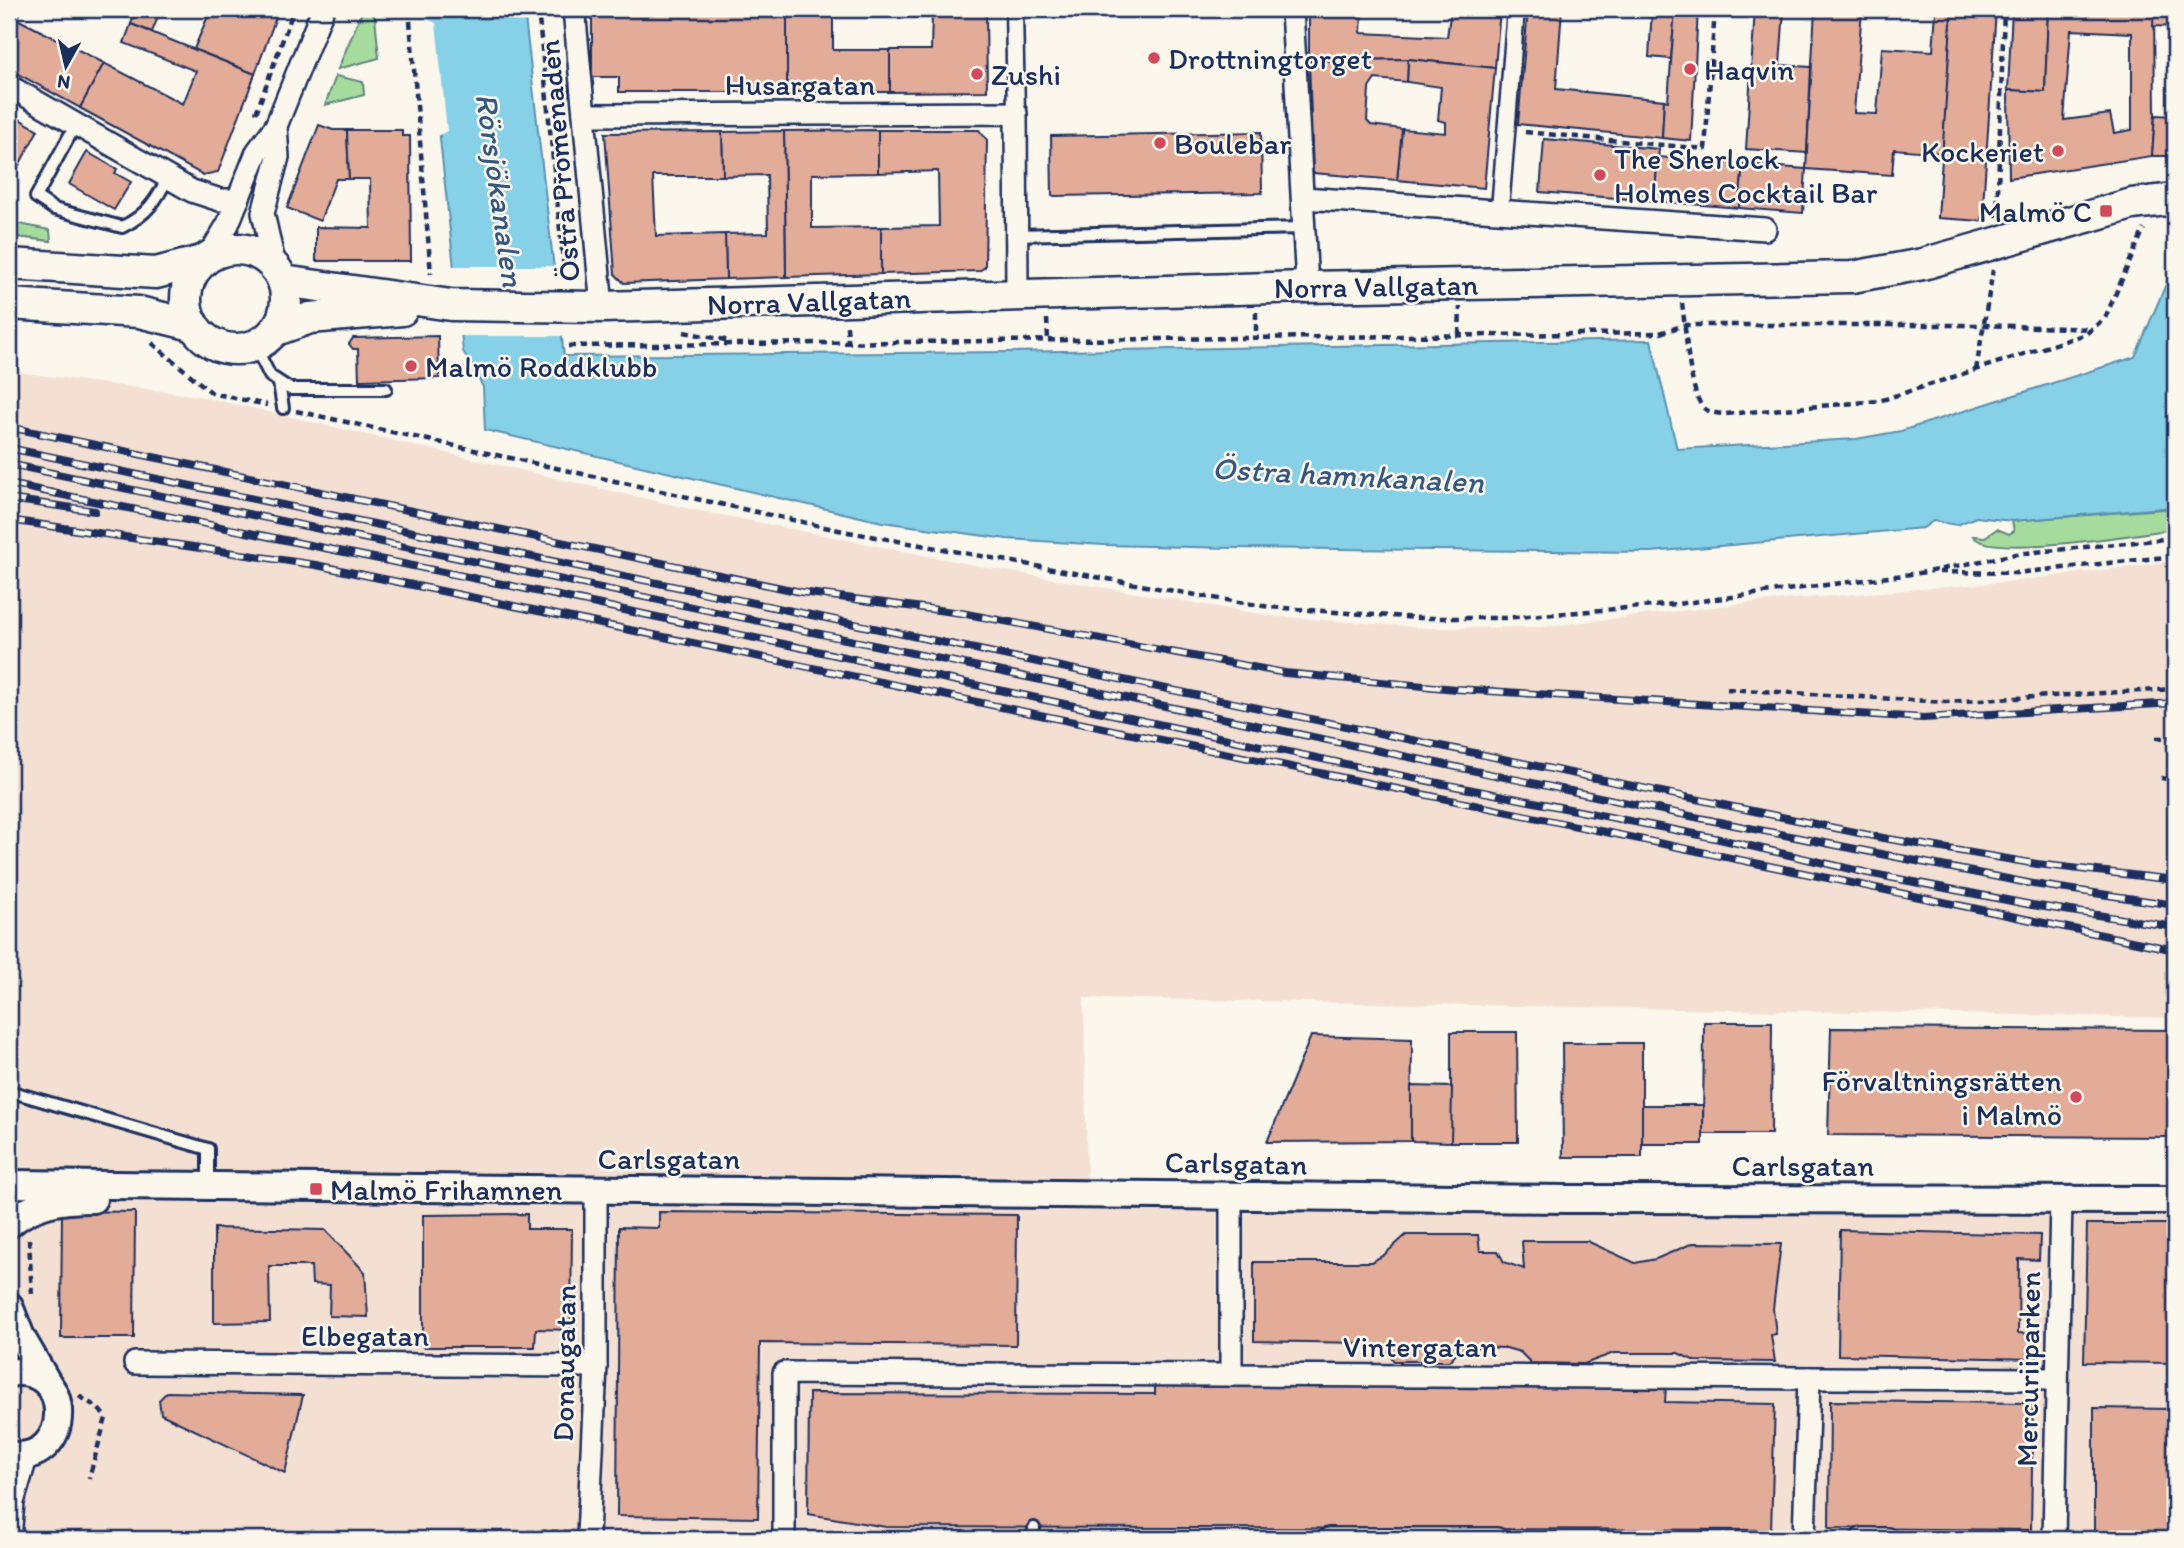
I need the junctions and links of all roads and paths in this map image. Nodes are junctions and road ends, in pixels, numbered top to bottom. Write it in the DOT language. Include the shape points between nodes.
graph roads {
  1 [pos="295,9"];
  2 [pos="323,9"];
  3 [pos="409,9"];
  4 [pos="538,9"];
  5 [pos="574,9"];
  6 [pos="1014,9"];
  7 [pos="1292,9"];
  8 [pos="1516,9"];
  9 [pos="1730,9"];
  10 [pos="2004,9"];
  11 [pos="9,86"];
  12 [pos="1016,113"];
  13 [pos="585,115"];
  14 [pos="76,124"];
  15 [pos="251,125"];
  16 [pos="276,126"];
  17 [pos="1507,130"];
  18 [pos="169,176"];
  19 [pos="1303,198"];
  20 [pos="2175,199"];
  21 [pos="238,200"];
  22 [pos="1500,209"];
  23 [pos="1997,218"];
  24 [pos="2151,221"];
  25 [pos="1304,228"];
  26 [pos="1765,229"];
  27 [pos="1016,235"];
  28 [pos="206,258"];
  29 [pos="1994,262"];
  30 [pos="9,264"];
  31 [pos="279,274"];
  32 [pos="431,274"];
  33 [pos="561,277"];
  34 [pos="1307,287"];
  35 [pos="1017,295"];
  36 [pos="1681,299"];
  37 [pos="10,303"];
  38 [pos="1460,303"];
  39 [pos="451,305"];
  40 [pos="602,307"];
  41 [pos="1256,307"];
  42 [pos="1047,314"];
  43 [pos="847,321"];
  44 [pos="1685,325"];
  45 [pos="1984,325"];
  46 [pos="192,326"];
  47 [pos="677,330"];
  48 [pos="2092,330"];
  49 [pos="1459,335"];
  50 [pos="145,337"];
  51 [pos="1256,337"];
  52 [pos="265,338"];
  53 [pos="1048,340"];
  54 [pos="848,342"];
  55 [pos="741,344"];
  56 [pos="568,346"];
  57 [pos="1976,370"];
  58 [pos="279,383"];
  59 [pos="386,389"];
  60 [pos="283,408"];
  61 [pos="2175,538"];
  62 [pos="2175,556"];
  63 [pos="1927,572"];
  64 [pos="1727,689"];
  65 [pos="2175,690"];
  66 [pos="2175,737"];
  67 [pos="2156,738"];
  68 [pos="2161,778"];
  69 [pos="2175,780"];
  70 [pos="9,1091"];
  71 [pos="9,1184"];
  72 [pos="596,1190"];
  73 [pos="208,1193"];
  74 [pos="1231,1196"];
  75 [pos="2061,1200"];
  76 [pos="2175,1200"];
  77 [pos="9,1224"];
  78 [pos="9,1306"];
  79 [pos="135,1363"];
  80 [pos="596,1366"];
  81 [pos="9,1373"];
  82 [pos="1231,1375"];
  83 [pos="1809,1378"];
  84 [pos="2056,1379"];
  85 [pos="49,1385"];
  86 [pos="18,1455"];
  87 [pos="526,1532"];
  88 [pos="588,1536"];
  89 [pos="10,1539"];
  90 [pos="518,1539"];
  91 [pos="524,1539"];
  92 [pos="784,1539"];
  93 [pos="1329,1539"];
  94 [pos="1497,1539"];
  95 [pos="1804,1539"];
  96 [pos="1861,1539"];
  97 [pos="1887,1539"];
  98 [pos="2054,1539"];
  1 -- 15 [label="path"];
  2 -- 16 [label="street"];
  3 -- 32 [label="path"];
  4 -- 33 [label="path" via="564,270"];
  5 -- 13 [label="street, Östra Promenaden"];
  6 -- 12 [label="street"];
  7 -- 19 [label="street"];
  8 -- 17 [label="street"];
  9 -- 17 [label="path" via="1715,10 1705,149"];
  10 -- 23 [label="path"];
  11 -- 14 [label="street"];
  12 -- 13 [label="street, Husargatan"];
  12 -- 27 [label="street"];
  13 -- 40 [label="street, Östra Promenaden"];
  14 -- 18 [label="street"];
  14 -- 18 [label="lane" via="36,197 54,209 122,227 140,218 156,201"];
  16 -- 21 [label="street" via="257,152"];
  16 -- 31 [label="street" via="278,157 263,213"];
  17 -- 22 [label="street"];
  18 -- 21 [label="street" via="192,191"];
  19 -- 22 [label="street"];
  19 -- 25 [label="street"];
  20 -- 34 [label="main road, Norra Vallgatan" via="2132,204 1923,264 1852,278"];
  21 -- 28 [label="street"];
  22 -- 26 [label="street"];
  24 -- 48 [label="path" via="2105,318"];
  25 -- 27 [label="lane, Norra Vallgatan"];
  25 -- 34 [label="street"];
  27 -- 35 [label="street"];
  28 -- 30 [label="main road" via="156,273"];
  28 -- 31 [label="main road" via="236,248 251,251"];
  28 -- 46 [label="main road" via="187,286 185,307"];
  29 -- 45 [label="path"];
  31 -- 39 [label="main road"];
  31 -- 52 [label="main road" via="286,306"];
  34 -- 35 [label="main road, Norra Vallgatan"];
  35 -- 40 [label="main road, Norra Vallgatan"];
  36 -- 44 [label="path"];
  37 -- 46 [label="main road" via="139,312"];
  38 -- 49 [label="path"];
  39 -- 40 [label="main road, Norra Vallgatan"];
  39 -- 52 [label="main road" via="310,318"];
  41 -- 51 [label="path"];
  42 -- 53 [label="path"];
  43 -- 54 [label="path"];
  44 -- 45 [label="path"];
  44 -- 49 [label="path" via="1660,333"];
  44 -- 57 [label="path" via="1701,404 1709,412 1879,401"];
  45 -- 48 [label="path"];
  45 -- 57 [label="path"];
  46 -- 52 [label="main road" via="217,346 237,350"];
  47 -- 55 [label="path"];
  48 -- 57 [label="path"];
  49 -- 51 [label="path"];
  50 -- 60 [label="path" via="212,393"];
  51 -- 53 [label="path"];
  52 -- 58 [label="lane" via="270,376"];
  53 -- 54 [label="path"];
  54 -- 55 [label="path"];
  55 -- 56 [label="path"];
  58 -- 59 [label="lane" via="299,390"];
  58 -- 60 [label="lane"];
  60 -- 63 [label="path" via="843,531 1270,607 1418,618 1504,618 1677,604"];
  61 -- 63 [label="path" via="2016,554"];
  62 -- 63 [label="path" via="2016,573"];
  64 -- 65 [label="path" via="1945,702"];
  66 -- 67 [label="path"];
  68 -- 69 [label="path"];
  70 -- 73 [label="lane" via="208,1149"];
  71 -- 73 [label="street, Carlsgatan"];
  72 -- 73 [label="street, Carlsgatan"];
  72 -- 74 [label="street, Carlsgatan"];
  72 -- 80 [label="street, Donaugatan"];
  73 -- 77 [label="street, Carlsgatan" via="74,1199 28,1209"];
  74 -- 75 [label="street, Carlsgatan"];
  74 -- 82 [label="street"];
  75 -- 76 [label="street, Carlsgatan"];
  75 -- 84 [label="street, Mercuriiparken"];
  78 -- 85 [label="street" via="24,1345"];
  79 -- 80 [label="street, Elbegatan"];
  80 -- 88 [label="street, Donaugatan"];
  81 -- 85 [label="street" via="37,1376"];
  82 -- 83 [label="street, Vintergatan"];
  82 -- 92 [label="street, Vintergatan" via="784,1373"];
  83 -- 84 [label="street, Vintergatan"];
  83 -- 95 [label="street"];
  84 -- 98 [label="street, Mercuriiparken"];
  85 -- 86 [label="street" via="59,1404 58,1426 49,1442"];
  86 -- 89 [label="street"];
  87 -- 88 [label="path"];
  87 -- 90 [label="path"];
  87 -- 91 [label="path"];
  93 -- 94 [label="street"];
  96 -- 97 [label="street"];
}
